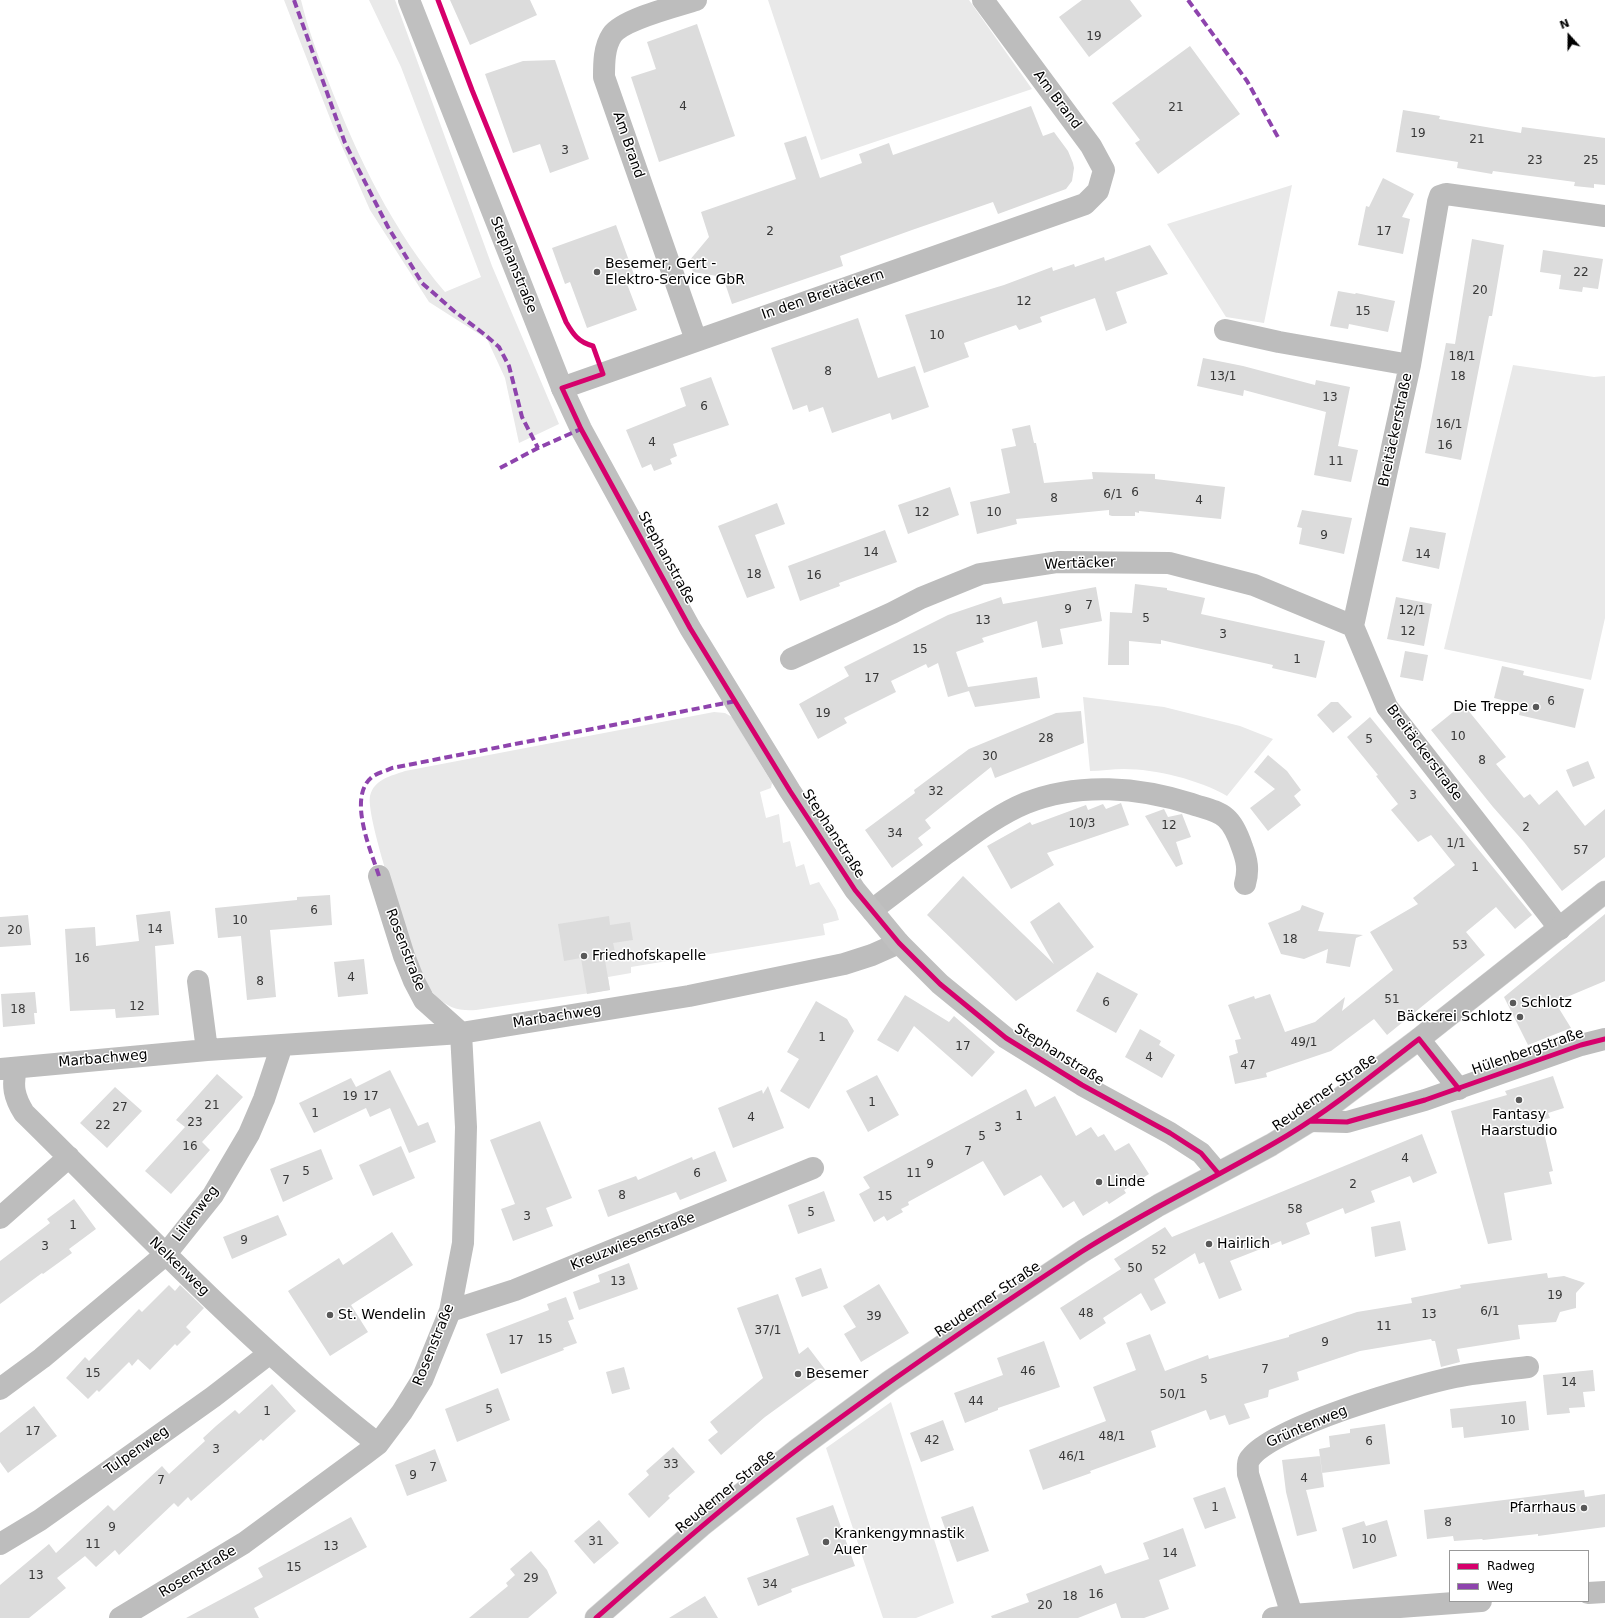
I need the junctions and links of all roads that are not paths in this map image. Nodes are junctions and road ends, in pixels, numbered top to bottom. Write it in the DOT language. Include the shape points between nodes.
graph roads {
  1 [pos="409,0"];
  2 [pos="696,0"];
  3 [pos="983,0"];
  4 [pos="1085,204"];
  5 [pos="1605,216"];
  6 [pos="1225,330"];
  7 [pos="696,340"];
  8 [pos="1410,365"];
  9 [pos="562,388"];
  10 [pos="1353,626"];
  11 [pos="791,659"];
  12 [pos="379,876"];
  13 [pos="1245,884"];
  14 [pos="1605,892"];
  15 [pos="872,910"];
  16 [pos="1560,929"];
  17 [pos="899,943"];
  18 [pos="198,981"];
  19 [pos="461,1033"];
  20 [pos="1419,1039"];
  21 [pos="1605,1039"];
  22 [pos="282,1045"];
  23 [pos="207,1050"];
  24 [pos="8,1068"];
  25 [pos="1459,1089"];
  26 [pos="1310,1121"];
  27 [pos="69,1157"];
  28 [pos="813,1168"];
  29 [pos="1218,1173"];
  30 [pos="0,1218"];
  31 [pos="165,1255"];
  32 [pos="450,1311"];
  33 [pos="270,1353"];
  34 [pos="1528,1367"];
  35 [pos="0,1389"];
  36 [pos="378,1444"];
  37 [pos="0,1544"];
  38 [pos="1605,1592"];
  39 [pos="1589,1593"];
  40 [pos="1467,1602"];
  41 [pos="1283,1616"];
  42 [pos="120,1618"];
  43 [pos="596,1618"];
  1 -- 9 [label="street, Stephanstraße"];
  2 -- 7 [label="street, Am Brand" via="632,21 612,35 604,58 604,77"];
  3 -- 4 [label="street, Am Brand" via="1091,146 1104,170 1098,191"];
  4 -- 7 [label="street, In den Breitäckern"];
  5 -- 8 [label="street, Breitäckerstraße" via="1446,194 1440,196"];
  6 -- 8 [label="street, Breitäckerstraße"];
  7 -- 9 [label="street, In den Breitäckern"];
  8 -- 10 [label="street, Breitäckerstraße"];
  9 -- 15 [label="street, Stephanstraße" via="581,429 690,628 794,797 855,890"];
  10 -- 11 [label="street, Wertäcker" via="1254,584 1168,563 1058,562 980,574 921,598 892,614"];
  10 -- 16 [label="street, Breitäckerstraße" via="1387,708"];
  12 -- 19 [label="street, Rosenstraße" via="404,956 424,1000"];
  13 -- 15 [label="street" via="1249,871 1246,856 1227,818 1217,812 1178,800 1133,791 1074,790 1026,803 1007,812 974,833"];
  14 -- 16 [label="street, Reuderner Straße"];
  15 -- 17 [label="street, Stephanstraße"];
  16 -- 20 [label="street, Reuderner Straße"];
  17 -- 19 [label="street, Marbachweg" via="844,964 697,994"];
  17 -- 29 [label="street, Stephanstraße" via="940,984 1006,1038 1201,1153"];
  18 -- 23 [label="street"];
  19 -- 22 [label="street, Marbachweg"];
  19 -- 32 [label="street, Rosenstraße" via="466,1127 463,1243"];
  20 -- 25 [label="street, Hülenbergstraße"];
  20 -- 26 [label="street, Reuderner Straße"];
  21 -- 25 [label="street, Hülenbergstraße" via="1581,1045"];
  22 -- 23 [label="street, Marbachweg"];
  22 -- 31 [label="street, Lilienweg" via="264,1100 249,1134 212,1195"];
  23 -- 24 [label="street, Marbachweg"];
  24 -- 27 [label="street, Nelkenweg" via="17,1102 24,1113"];
  25 -- 26 [label="street, Hülenbergstraße" via="1347,1122"];
  26 -- 29 [label="street, Reuderner Straße"];
  27 -- 30 [label="street"];
  27 -- 31 [label="street, Nelkenweg"];
  28 -- 32 [label="street, Kreuzwiesenstraße" via="515,1290"];
  29 -- 43 [label="street, Reuderner Straße" via="1083,1251 890,1381 798,1449 701,1526"];
  31 -- 33 [label="street, Nelkenweg"];
  31 -- 35 [label="street, Lilienweg" via="42,1358"];
  32 -- 36 [label="street, Rosenstraße" via="422,1380"];
  33 -- 36 [label="street, Nelkenweg"];
  33 -- 37 [label="street, Tulpenweg" via="213,1397 40,1520"];
  34 -- 41 [label="street, Grüntenweg" via="1457,1376 1406,1389 1280,1436 1258,1448 1248,1461 1248,1474"];
  36 -- 42 [label="street, Rosenstraße" via="244,1543"];
  38 -- 39 [label="street"];
  40 -- 41 [label="street"];
}
